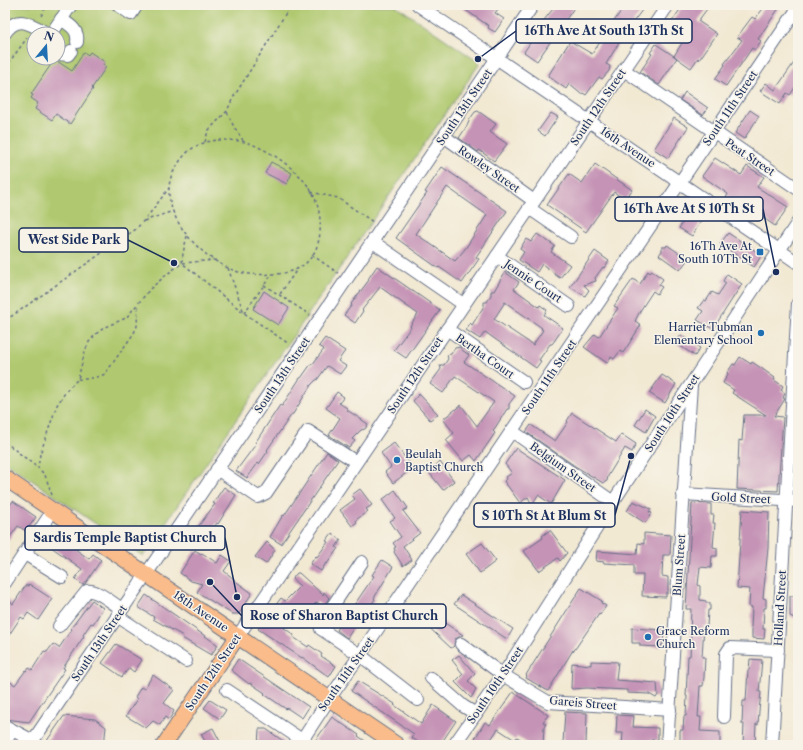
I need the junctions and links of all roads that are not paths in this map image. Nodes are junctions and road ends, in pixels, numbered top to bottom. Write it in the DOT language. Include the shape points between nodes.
graph roads {
  1 [pos="70,5"];
  2 [pos="118,5"];
  3 [pos="137,5"];
  4 [pos="418,5"];
  5 [pos="534,5"];
  6 [pos="668,5"];
  7 [pos="795,7"];
  8 [pos="61,19"];
  9 [pos="34,26"];
  10 [pos="55,26"];
  11 [pos="5,33"];
  12 [pos="66,55"];
  13 [pos="497,58"];
  14 [pos="624,70"];
  15 [pos="589,120"];
  16 [pos="714,133"];
  17 [pos="444,137"];
  18 [pos="680,183"];
  19 [pos="798,189"];
  20 [pos="532,204"];
  21 [pos="798,222"];
  22 [pos="571,237"];
  23 [pos="373,242"];
  24 [pos="780,250"];
  25 [pos="497,256"];
  26 [pos="798,263"];
  27 [pos="798,303"];
  28 [pos="463,304"];
  29 [pos="569,306"];
  30 [pos="446,329"];
  31 [pos="524,382"];
  32 [pos="691,385"];
  33 [pos="512,431"];
  34 [pos="356,462"];
  35 [pos="217,470"];
  36 [pos="5,478"];
  37 [pos="683,494"];
  38 [pos="792,501"];
  39 [pos="613,502"];
  40 [pos="53,504"];
  41 [pos="25,554"];
  42 [pos="362,562"];
  43 [pos="146,574"];
  44 [pos="62,577"];
  45 [pos="5,583"];
  46 [pos="120,612"];
  47 [pos="59,626"];
  48 [pos="238,636"];
  49 [pos="461,644"];
  50 [pos="778,650"];
  51 [pos="360,655"];
  52 [pos="186,662"];
  53 [pos="503,675"];
  54 [pos="431,678"];
  55 [pos="227,690"];
  56 [pos="329,699"];
  57 [pos="418,700"];
  58 [pos="670,710"];
  59 [pos="476,714"];
  60 [pos="724,717"];
  61 [pos="8,728"];
  62 [pos="5,743"];
  63 [pos="32,743"];
  64 [pos="300,743"];
  65 [pos="164,745"];
  66 [pos="397,745"];
  67 [pos="454,745"];
  68 [pos="667,745"];
  69 [pos="772,745"];
  1 -- 8 [label="street"];
  2 -- 3 [label="street" via="131,14"];
  4 -- 13 [label="street, 16th Avenue"];
  5 -- 13 [label="street, South 13th Street"];
  6 -- 14 [label="street, South 12th Street"];
  7 -- 16 [label="street, South 11th Street"];
  8 -- 10 [label="street"];
  8 -- 12 [label="street" via="73,27 78,36 74,46"];
  9 -- 11 [label="street" via="18,22 11,25"];
  13 -- 15 [label="street, 16th Avenue"];
  13 -- 17 [label="street, South 13th Street"];
  14 -- 15 [label="street, South 12th Street"];
  14 -- 16 [label="street, Peat Street"];
  15 -- 18 [label="street, 16th Avenue"];
  15 -- 20 [label="street, South 12th Street"];
  16 -- 18 [label="street, South 11th Street"];
  16 -- 19 [label="street, Peat Street"];
  17 -- 20 [label="street, Rowley Street"];
  17 -- 23 [label="street, South 13th Street"];
  18 -- 24 [label="street, 16th Avenue"];
  18 -- 33 [label="street, South 11th Street"];
  20 -- 22 [label="street, Rowley Street"];
  20 -- 25 [label="street, South 12th Street"];
  21 -- 24 [label="street, South 10th Street"];
  23 -- 28 [label="street"];
  23 -- 35 [label="street, South 13th Street"];
  24 -- 26 [label="street, 16th Avenue"];
  24 -- 32 [label="street, South 10th Street"];
  25 -- 28 [label="street, South 12th Street"];
  25 -- 29 [label="street, Jennie Court"];
  27 -- 38 [label="street, Holland Street"];
  28 -- 30 [label="street, South 12th Street"];
  30 -- 31 [label="street, Bertha Court"];
  30 -- 34 [label="street, South 12th Street"];
  32 -- 37 [label="street, Blum Street"];
  32 -- 39 [label="street, South 10th Street"];
  33 -- 39 [label="street, Belgium Street"];
  33 -- 51 [label="street, South 11th Street"];
  34 -- 35 [label="street" via="308,431 266,493 258,497"];
  34 -- 48 [label="street, South 12th Street"];
  35 -- 43 [label="street, South 13th Street"];
  36 -- 40 [label="main road, 18th Avenue"];
  37 -- 38 [label="street, Gold Street"];
  37 -- 58 [label="street, Blum Street"];
  38 -- 50 [label="street, Holland Street"];
  39 -- 53 [label="street, South 10th Street"];
  40 -- 41 [label="street"];
  40 -- 43 [label="main road, 18th Avenue"];
  41 -- 44 [label="street"];
  41 -- 45 [label="street"];
  42 -- 51 [label="street" via="320,625 325,632"];
  43 -- 46 [label="street, South 13th Street"];
  43 -- 48 [label="main road, 18th Avenue"];
  46 -- 47 [label="street" via="91,590 87,591"];
  46 -- 52 [label="street"];
  46 -- 63 [label="street, South 13th Street"];
  48 -- 56 [label="main road, 18th Avenue"];
  48 -- 65 [label="main road, South 12th Street"];
  49 -- 53 [label="street, Gareis Street"];
  50 -- 60 [label="street" via="730,648 726,654"];
  50 -- 69 [label="street, Holland Street"];
  51 -- 56 [label="street, South 11th Street"];
  51 -- 57 [label="street"];
  53 -- 58 [label="street, Gareis Street" via="548,702"];
  53 -- 59 [label="street, South 10th Street"];
  54 -- 59 [label="street"];
  55 -- 64 [label="street"];
  56 -- 64 [label="street, South 11th Street"];
  56 -- 66 [label="main road, 18th Avenue"];
  58 -- 68 [label="street, Blum Street"];
  59 -- 67 [label="street, South 10th Street"];
  61 -- 62 [label="street"];
  61 -- 63 [label="street"];
}
